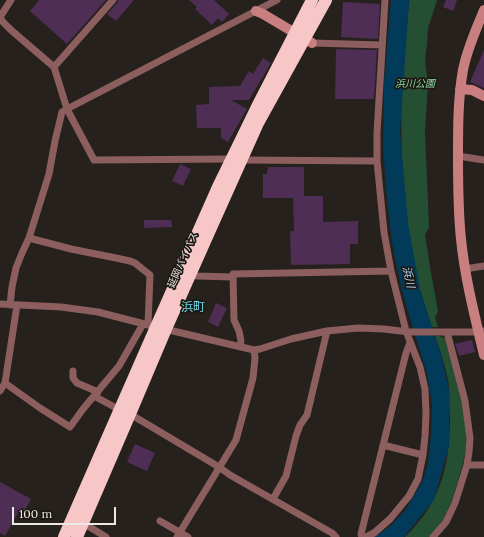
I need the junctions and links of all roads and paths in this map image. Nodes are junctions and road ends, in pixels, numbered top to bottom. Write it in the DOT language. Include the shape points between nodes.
graph roads {
  1 [pos="11,0"];
  2 [pos="113,0"];
  3 [pos="277,0"];
  4 [pos="312,0"];
  5 [pos="326,0"];
  6 [pos="385,0"];
  7 [pos="484,10"];
  8 [pos="256,12"];
  9 [pos="0,17"];
  10 [pos="304,38"];
  11 [pos="382,45"];
  12 [pos="54,67"];
  13 [pos="460,89"];
  14 [pos="484,96"];
  15 [pos="67,108"];
  16 [pos="458,156"];
  17 [pos="236,160"];
  18 [pos="484,160"];
  19 [pos="377,161"];
  20 [pos="29,238"];
  21 [pos="484,266"];
  22 [pos="465,269"];
  23 [pos="391,271"];
  24 [pos="190,273"];
  25 [pos="233,277"];
  26 [pos="0,304"];
  27 [pos="13,305"];
  28 [pos="153,326"];
  29 [pos="327,331"];
  30 [pos="407,332"];
  31 [pos="447,332"];
  32 [pos="481,332"];
  33 [pos="410,343"];
  34 [pos="240,347"];
  35 [pos="254,350"];
  36 [pos="484,355"];
  37 [pos="73,371"];
  38 [pos="5,383"];
  39 [pos="0,391"];
  40 [pos="96,394"];
  41 [pos="125,412"];
  42 [pos="383,445"];
  43 [pos="423,455"];
  44 [pos="467,465"];
  45 [pos="484,465"];
  46 [pos="219,467"];
  47 [pos="273,499"];
  48 [pos="160,521"];
  49 [pos="83,523"];
  50 [pos="178,535"];
  51 [pos="64,537"];
  52 [pos="76,537"];
  53 [pos="106,537"];
  54 [pos="188,537"];
  55 [pos="336,537"];
  56 [pos="362,537"];
  57 [pos="366,537"];
  58 [pos="434,537"];
  1 -- 9 [label="street"];
  2 -- 12 [label="street"];
  3 -- 8 [label="street"];
  4 -- 10 [label="highway, 延岡バイパス"];
  5 -- 10 [label="highway, 延岡バイパス"];
  6 -- 11 [label="street"];
  7 -- 13 [label="street" via="468,51"];
  8 -- 10 [label="street"];
  8 -- 15 [label="street"];
  9 -- 12 [label="street" via="11,30"];
  10 -- 11 [label="street"];
  10 -- 17 [label="highway, 延岡バイパス" via="258,105"];
  11 -- 19 [label="street"];
  12 -- 15 [label="street"];
  13 -- 14 [label="street" via="472,90"];
  13 -- 16 [label="street"];
  15 -- 17 [label="street" via="94,160"];
  15 -- 20 [label="street" via="62,112 49,174"];
  16 -- 18 [label="street"];
  16 -- 22 [label="street" via="459,216"];
  17 -- 19 [label="street"];
  17 -- 24 [label="highway, 延岡バイパス"];
  17 -- 28 [label="highway, 延岡バイパス" via="218,187"];
  19 -- 23 [label="street" via="384,232"];
  20 -- 27 [label="street" via="16,268 12,287"];
  20 -- 28 [label="street" via="135,263 150,275"];
  21 -- 22 [label="street"];
  22 -- 32 [label="street"];
  23 -- 25 [label="street" via="233,274"];
  23 -- 30 [label="street"];
  24 -- 25 [label="street" via="197,276"];
  24 -- 28 [label="highway, 延岡バイパス"];
  25 -- 34 [label="street" via="234,320 239,330"];
  26 -- 27 [label="street"];
  27 -- 28 [label="street" via="98,312"];
  27 -- 38 [label="street"];
  28 -- 34 [label="street"];
  28 -- 40 [label="street"];
  28 -- 41 [label="highway, 延岡バイパス"];
  29 -- 30 [label="street" via="358,328"];
  29 -- 35 [label="street"];
  29 -- 47 [label="street" via="307,415 296,436 286,476"];
  30 -- 31 [label="street"];
  30 -- 33 [label="street"];
  31 -- 32 [label="street"];
  31 -- 44 [label="street" via="466,401 470,438"];
  32 -- 36 [label="street"];
  33 -- 42 [label="street"];
  33 -- 43 [label="street" via="420,367 425,389 426,436"];
  34 -- 35 [label="street"];
  35 -- 46 [label="street" via="253,378 236,440"];
  37 -- 40 [label="street" via="73,378 77,383"];
  38 -- 39 [label="street"];
  38 -- 40 [label="street" via="70,427"];
  40 -- 41 [label="street"];
  41 -- 46 [label="street"];
  41 -- 49 [label="highway, 延岡バイパス"];
  41 -- 51 [label="highway, 延岡バイパス"];
  42 -- 43 [label="street"];
  42 -- 56 [label="street"];
  43 -- 57 [label="street" via="418,479 409,496 390,519"];
  44 -- 45 [label="street"];
  44 -- 58 [label="street" via="446,522"];
  46 -- 47 [label="street"];
  46 -- 50 [label="street"];
  47 -- 55 [label="street"];
  48 -- 50 [label="street"];
  49 -- 52 [label="highway, 延岡バイパス"];
  49 -- 53 [label="street"];
  50 -- 54 [label="street"];
}
